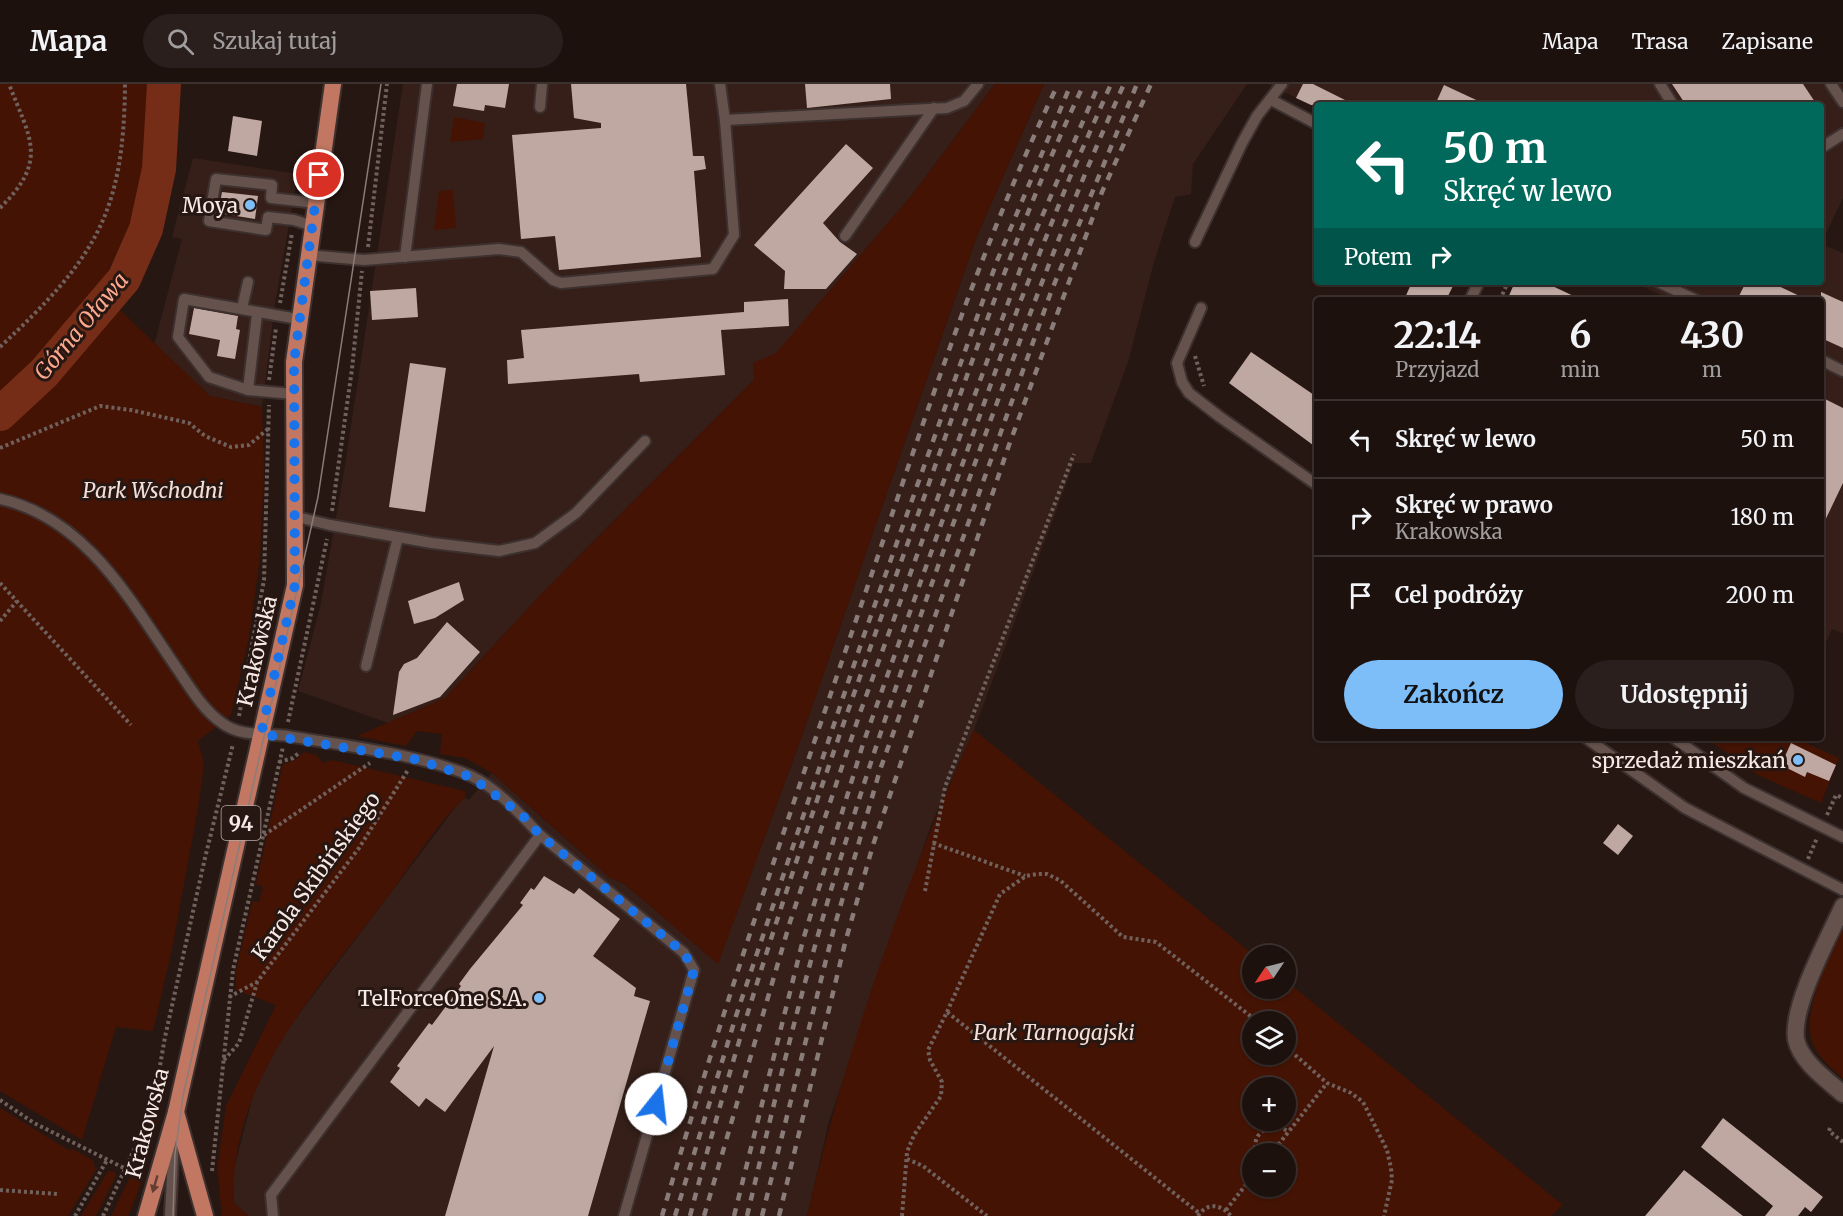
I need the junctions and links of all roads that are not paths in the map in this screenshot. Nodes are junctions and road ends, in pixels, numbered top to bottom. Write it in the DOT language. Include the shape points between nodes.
graph roads {
  1 [pos="333,84"];
  2 [pos="427,84"];
  3 [pos="542,84"];
  4 [pos="720,84"];
  5 [pos="978,84"];
  6 [pos="1282,84"];
  7 [pos="1660,84"];
  8 [pos="1831,84"];
  9 [pos="1271,100"];
  10 [pos="1672,102"];
  11 [pos="1843,102"];
  12 [pos="540,107"];
  13 [pos="934,108"];
  14 [pos="725,120"];
  15 [pos="1314,122"];
  16 [pos="1843,134"];
  17 [pos="1824,146"];
  18 [pos="271,198"];
  19 [pos="316,203"];
  20 [pos="268,217"];
  21 [pos="313,226"];
  22 [pos="845,236"];
  23 [pos="1195,242"];
  24 [pos="307,255"];
  25 [pos="405,257"];
  26 [pos="248,282"];
  27 [pos="1664,285"];
  28 [pos="1690,297"];
  29 [pos="242,308"];
  30 [pos="1201,308"];
  31 [pos="257,314"];
  32 [pos="298,319"];
  33 [pos="1824,362"];
  34 [pos="1843,371"];
  35 [pos="248,390"];
  36 [pos="293,394"];
  37 [pos="645,441"];
  38 [pos="1314,483"];
  39 [pos="0,499"];
  40 [pos="293,516"];
  41 [pos="398,537"];
  42 [pos="366,666"];
  43 [pos="261,734"];
  44 [pos="1590,741"];
  45 [pos="1678,741"];
  46 [pos="540,835"];
  47 [pos="1843,837"];
  48 [pos="1843,890"];
  49 [pos="1843,906"];
  50 [pos="1843,1094"];
  51 [pos="176,1112"];
  52 [pos="146,1216"];
  53 [pos="170,1216"];
  54 [pos="205,1216"];
  55 [pos="273,1216"];
  56 [pos="624,1216"];
  1 -- 19 [label="main road, Krakowska / 94"];
  2 -- 25 [label="lane"];
  3 -- 12 [label="lane"];
  4 -- 14 [label="lane"];
  5 -- 13 [label="lane" via="964,101"];
  6 -- 9 [label="lane"];
  7 -- 10 [label="lane"];
  8 -- 11 [label="lane"];
  9 -- 15 [label="lane"];
  9 -- 23 [label="lane" via="1242,143"];
  13 -- 14 [label="lane"];
  13 -- 22 [label="lane"];
  14 -- 25 [label="lane" via="735,235 713,269 561,283 521,252 499,249"];
  16 -- 17 [label="lane"];
  18 -- 19 [label="lane"];
  18 -- 20 [label="lane"];
  18 -- 20 [label="lane" via="272,185 216,179 209,221 266,230"];
  19 -- 21 [label="main road, Krakowska / 94"];
  20 -- 21 [label="lane"];
  21 -- 24 [label="main road, Krakowska / 94"];
  24 -- 25 [label="lane" via="364,260"];
  24 -- 32 [label="main road, Krakowska / 94"];
  26 -- 29 [label="lane"];
  27 -- 28 [label="lane"];
  29 -- 31 [label="lane"];
  29 -- 35 [label="lane" via="184,299 178,337 210,377"];
  30 -- 38 [label="lane" via="1177,363 1189,393"];
  31 -- 32 [label="lane"];
  31 -- 35 [label="lane"];
  32 -- 36 [label="main road, Krakowska / 94"];
  33 -- 34 [label="lane"];
  35 -- 36 [label="lane"];
  36 -- 40 [label="main road, Krakowska / 94"];
  37 -- 41 [label="lane" via="576,513 534,543 499,550"];
  39 -- 43 [label="lane" via="26,506 58,522 83,543 112,577 207,711 224,725"];
  40 -- 41 [label="lane"];
  40 -- 43 [label="main road, Krakowska / 94" via="295,585"];
  41 -- 42 [label="lane"];
  43 -- 46 [label="lane" via="414,759 471,777 522,815"];
  43 -- 51 [label="main road, Krakowska / 94"];
  44 -- 48 [label="lane" via="1685,808"];
  45 -- 47 [label="lane" via="1744,788"];
  46 -- 55 [label="lane" via="271,1195"];
  46 -- 56 [label="lane" via="684,953 694,970"];
  49 -- 50 [label="street" via="1796,1015 1796,1040 1802,1052"];
  51 -- 52 [label="main road, Krakowska / 94, one-way"];
  51 -- 53 [label="lane"];
  51 -- 54 [label="main road, 94"];
}
